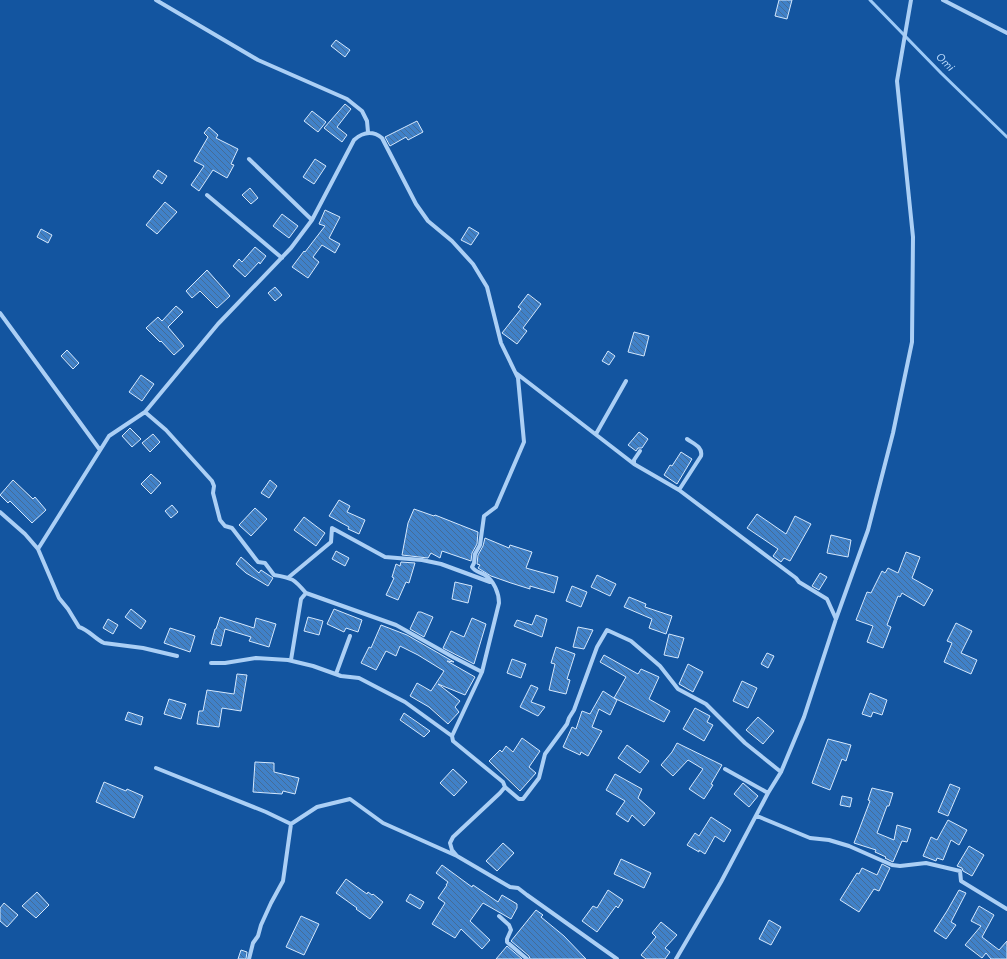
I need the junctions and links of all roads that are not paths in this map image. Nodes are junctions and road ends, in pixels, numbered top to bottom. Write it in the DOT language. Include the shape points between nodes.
graph roads {
  1 [pos="156,0"];
  2 [pos="911,0"];
  3 [pos="943,0"];
  4 [pos="1007,33"];
  5 [pos="368,132"];
  6 [pos="249,159"];
  7 [pos="207,195"];
  8 [pos="312,220"];
  9 [pos="282,258"];
  10 [pos="0,313"];
  11 [pos="516,373"];
  12 [pos="626,381"];
  13 [pos="145,412"];
  14 [pos="596,434"];
  15 [pos="687,439"];
  16 [pos="100,450"];
  17 [pos="640,451"];
  18 [pos="634,464"];
  19 [pos="679,490"];
  20 [pos="0,512"];
  21 [pos="38,549"];
  22 [pos="289,577"];
  23 [pos="491,582"];
  24 [pos="306,593"];
  25 [pos="836,619"];
  26 [pos="350,636"];
  27 [pos="177,656"];
  28 [pos="291,660"];
  29 [pos="211,663"];
  30 [pos="482,672"];
  31 [pos="336,674"];
  32 [pos="452,736"];
  33 [pos="156,768"];
  34 [pos="725,769"];
  35 [pos="781,772"];
  36 [pos="505,787"];
  37 [pos="768,794"];
  38 [pos="757,816"];
  39 [pos="291,824"];
  40 [pos="457,856"];
  41 [pos="1007,909"];
  42 [pos="499,916"];
  43 [pos="249,959"];
  44 [pos="527,959"];
  45 [pos="617,959"];
  46 [pos="676,959"];
  1 -- 5 [label="street" via="258,60 347,99 362,111 367,121"];
  2 -- 25 [label="street" via="897,81 913,238 912,342 893,433 868,530"];
  3 -- 4 [label="street"];
  5 -- 8 [label="street" via="354,140"];
  5 -- 11 [label="street" via="378,134 382,138 416,204 428,221 474,264 487,287 501,342"];
  6 -- 8 [label="street"];
  7 -- 9 [label="street"];
  8 -- 9 [label="street"];
  9 -- 13 [label="street" via="218,324"];
  10 -- 16 [label="street"];
  11 -- 14 [label="street"];
  11 -- 23 [label="street" via="524,442 496,507 484,516 480,545 472,567"];
  12 -- 14 [label="street"];
  13 -- 16 [label="street" via="109,436"];
  13 -- 22 [label="street" via="166,430 212,481 220,520 225,526 232,528 258,562 265,563 274,575"];
  14 -- 18 [label="street"];
  15 -- 19 [label="street" via="702,452"];
  16 -- 21 [label="street"];
  17 -- 18 [label="street"];
  18 -- 19 [label="street"];
  19 -- 25 [label="street" via="799,582 827,599"];
  20 -- 21 [label="street"];
  21 -- 27 [label="street" via="59,598 79,627 85,628 104,643"];
  22 -- 23 [label="street" via="330,542 332,528 385,557 441,564"];
  22 -- 24 [label="street"];
  23 -- 30 [label="street" via="496,588 500,603"];
  24 -- 28 [label="street" via="301,599"];
  24 -- 30 [label="street" via="396,624"];
  25 -- 35 [label="street" via="804,717"];
  26 -- 31 [label="street"];
  28 -- 29 [label="street" via="256,658"];
  28 -- 31 [label="street"];
  30 -- 32 [label="street"];
  31 -- 32 [label="street" via="359,678 405,702"];
  32 -- 36 [label="street" via="453,741 503,782"];
  33 -- 39 [label="street"];
  34 -- 37 [label="street"];
  35 -- 36 [label="street" via="745,743 706,704 678,689 660,666 630,641 607,630 597,647 567,724 545,754 539,778 523,799 519,799"];
  35 -- 37 [label="street"];
  36 -- 40 [label="street" via="453,837 450,843"];
  37 -- 38 [label="street"];
  38 -- 41 [label="street" via="810,838 849,846 892,865 926,863 960,871 961,881"];
  38 -- 46 [label="street"];
  39 -- 40 [label="street" via="318,807 350,799 383,823"];
  39 -- 43 [label="street" via="283,881 263,919 258,936 252,943"];
  40 -- 45 [label="street" via="510,887 518,888"];
  42 -- 44 [label="street" via="511,930 507,942"];
}
